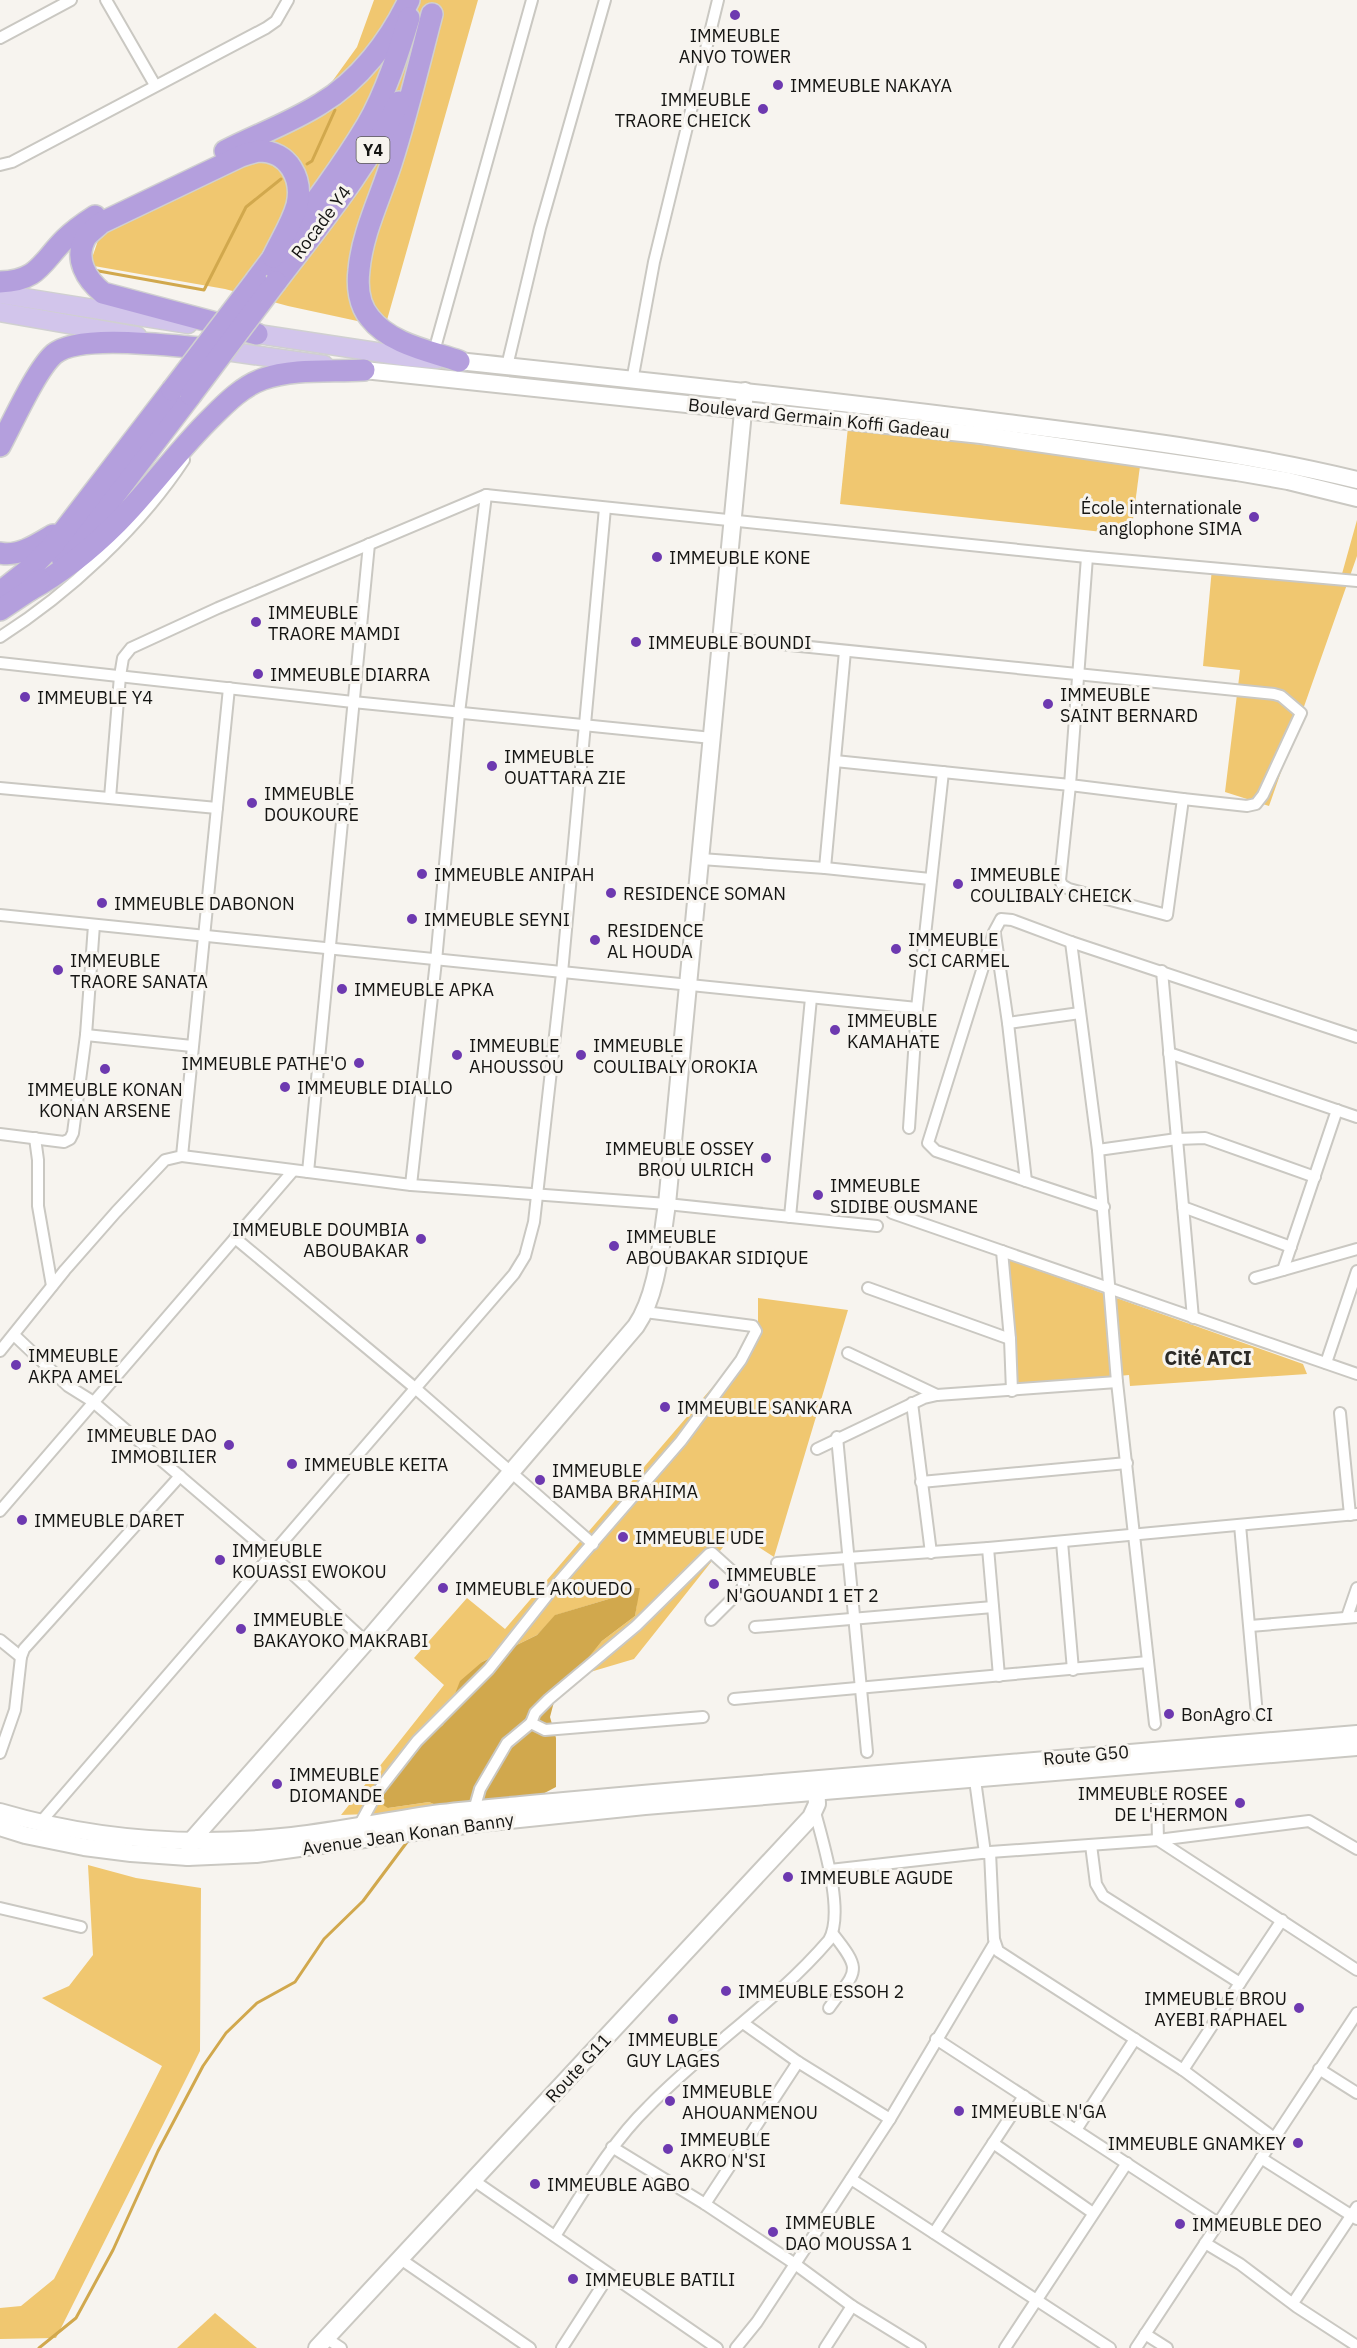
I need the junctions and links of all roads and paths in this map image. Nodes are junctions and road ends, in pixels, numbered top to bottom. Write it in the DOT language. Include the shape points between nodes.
graph roads {
  1 [pos="70,0"];
  2 [pos="106,0"];
  3 [pos="288,0"];
  4 [pos="409,0"];
  5 [pos="414,0"];
  6 [pos="532,0"];
  7 [pos="605,0"];
  8 [pos="718,0"];
  9 [pos="435,7"];
  10 [pos="0,38"];
  11 [pos="155,85"];
  12 [pos="0,165"];
  13 [pos="273,257"];
  14 [pos="266,281"];
  15 [pos="0,282"];
  16 [pos="0,294"];
  17 [pos="0,312"];
  18 [pos="256,334"];
  19 [pos="214,349"];
  20 [pos="433,356"];
  21 [pos="459,361"];
  22 [pos="507,366"];
  23 [pos="364,370"];
  24 [pos="632,381"];
  25 [pos="745,391"];
  26 [pos="182,393"];
  27 [pos="743,409"];
  28 [pos="215,414"];
  29 [pos="0,446"];
  30 [pos="1357,480"];
  31 [pos="486,495"];
  32 [pos="1357,498"];
  33 [pos="605,508"];
  34 [pos="79,514"];
  35 [pos="732,521"];
  36 [pos="369,544"];
  37 [pos="0,554"];
  38 [pos="1087,557"];
  39 [pos="1357,581"];
  40 [pos="30,590"];
  41 [pos="0,592"];
  42 [pos="0,610"];
  43 [pos="0,637"];
  44 [pos="721,638"];
  45 [pos="845,651"];
  46 [pos="0,663"];
  47 [pos="120,675"];
  48 [pos="1079,675"];
  49 [pos="229,688"];
  50 [pos="354,702"];
  51 [pos="459,713"];
  52 [pos="585,725"];
  53 [pos="712,738"];
  54 [pos="835,761"];
  55 [pos="943,772"];
  56 [pos="1070,785"];
  57 [pos="0,788"];
  58 [pos="110,798"];
  59 [pos="1183,799"];
  60 [pos="217,808"];
  61 [pos="701,859"];
  62 [pos="825,868"];
  63 [pos="930,879"];
  64 [pos="0,915"];
  65 [pos="94,925"];
  66 [pos="994,932"];
  67 [pos="205,936"];
  68 [pos="1071,942"];
  69 [pos="330,948"];
  70 [pos="436,961"];
  71 [pos="1162,971"];
  72 [pos="561,973"];
  73 [pos="686,985"];
  74 [pos="811,998"];
  75 [pos="917,1008"];
  76 [pos="1080,1013"];
  77 [pos="1008,1023"];
  78 [pos="86,1035"];
  79 [pos="1357,1037"];
  80 [pos="192,1046"];
  81 [pos="1169,1053"];
  82 [pos="1337,1110"];
  83 [pos="1357,1117"];
  84 [pos="909,1128"];
  85 [pos="0,1134"];
  86 [pos="35,1138"];
  87 [pos="1177,1138"];
  88 [pos="1098,1150"];
  89 [pos="182,1156"];
  90 [pos="292,1172"];
  91 [pos="308,1172"];
  92 [pos="1315,1177"];
  93 [pos="1026,1181"];
  94 [pos="411,1185"];
  95 [pos="536,1194"];
  96 [pos="667,1204"];
  97 [pos="1104,1207"];
  98 [pos="1183,1207"];
  99 [pos="892,1214"];
  100 [pos="790,1216"];
  101 [pos="877,1226"];
  102 [pos="235,1238"];
  103 [pos="1291,1247"];
  104 [pos="1357,1249"];
  105 [pos="1002,1251"];
  106 [pos="1283,1270"];
  107 [pos="1357,1271"];
  108 [pos="1255,1278"];
  109 [pos="52,1286"];
  110 [pos="867,1288"];
  111 [pos="1110,1289"];
  112 [pos="645,1312"];
  113 [pos="1193,1318"];
  114 [pos="15,1335"];
  115 [pos="1010,1339"];
  116 [pos="0,1351"];
  117 [pos="848,1353"];
  118 [pos="1326,1363"];
  119 [pos="1357,1374"];
  120 [pos="1117,1382"];
  121 [pos="415,1388"];
  122 [pos="1012,1391"];
  123 [pos="937,1395"];
  124 [pos="92,1401"];
  125 [pos="912,1403"];
  126 [pos="1340,1413"];
  127 [pos="837,1437"];
  128 [pos="817,1449"];
  129 [pos="1127,1463"];
  130 [pos="511,1474"];
  131 [pos="180,1476"];
  132 [pos="921,1482"];
  133 [pos="0,1511"];
  134 [pos="1353,1514"];
  135 [pos="1240,1525"];
  136 [pos="1135,1534"];
  137 [pos="1062,1542"];
  138 [pos="592,1544"];
  139 [pos="988,1548"];
  140 [pos="931,1552"];
  141 [pos="271,1554"];
  142 [pos="850,1558"];
  143 [pos="777,1563"];
  144 [pos="1357,1588"];
  145 [pos="993,1607"];
  146 [pos="1352,1617"];
  147 [pos="855,1619"];
  148 [pos="711,1620"];
  149 [pos="1250,1626"];
  150 [pos="755,1627"];
  151 [pos="0,1640"];
  152 [pos="366,1642"];
  153 [pos="21,1657"];
  154 [pos="1148,1662"];
  155 [pos="1073,1670"];
  156 [pos="999,1676"];
  157 [pos="861,1688"];
  158 [pos="734,1699"];
  159 [pos="1257,1715"];
  160 [pos="703,1717"];
  161 [pos="531,1723"];
  162 [pos="1155,1724"];
  163 [pos="1357,1734"];
  164 [pos="1357,1747"];
  165 [pos="867,1752"];
  166 [pos="0,1753"];
  167 [pos="975,1780"];
  168 [pos="817,1785"];
  169 [pos="1157,1797"];
  170 [pos="474,1810"];
  171 [pos="0,1812"];
  172 [pos="815,1812"];
  173 [pos="39,1824"];
  174 [pos="359,1826"];
  175 [pos="0,1827"];
  176 [pos="415,1827"];
  177 [pos="1158,1840"];
  178 [pos="1091,1845"];
  179 [pos="189,1849"];
  180 [pos="1357,1849"];
  181 [pos="987,1852"];
  182 [pos="830,1869"];
  183 [pos="0,1908"];
  184 [pos="1282,1920"];
  185 [pos="81,1927"];
  186 [pos="833,1934"];
  187 [pos="994,1944"];
  188 [pos="1357,1970"];
  189 [pos="1240,1983"];
  190 [pos="829,2008"];
  191 [pos="1357,2013"];
  192 [pos="743,2023"];
  193 [pos="936,2039"];
  194 [pos="1135,2039"];
  195 [pos="798,2062"];
  196 [pos="1319,2069"];
  197 [pos="1183,2070"];
  198 [pos="1357,2093"];
  199 [pos="1024,2096"];
  200 [pos="890,2119"];
  201 [pos="1076,2130"];
  202 [pos="1274,2138"];
  203 [pos="993,2143"];
  204 [pos="612,2147"];
  205 [pos="1261,2158"];
  206 [pos="1127,2163"];
  207 [pos="851,2179"];
  208 [pos="473,2180"];
  209 [pos="705,2204"];
  210 [pos="1093,2213"];
  211 [pos="1355,2214"];
  212 [pos="1218,2223"];
  213 [pos="934,2233"];
  214 [pos="555,2236"];
  215 [pos="1205,2243"];
  216 [pos="399,2258"];
  217 [pos="795,2264"];
  218 [pos="609,2274"];
  219 [pos="1036,2299"];
  220 [pos="1293,2303"];
  221 [pos="852,2306"];
  222 [pos="1145,2334"];
  223 [pos="321,2343"];
  224 [pos="1357,2346"];
  225 [pos="341,2348"];
  226 [pos="530,2348"];
  227 [pos="562,2348"];
  228 [pos="717,2348"];
  229 [pos="736,2348"];
  230 [pos="825,2348"];
  231 [pos="920,2348"];
  232 [pos="1005,2348"];
  233 [pos="1110,2348"];
  234 [pos="1136,2348"];
  235 [pos="1167,2348"];
  1 -- 10 [label="street"];
  2 -- 11 [label="street"];
  3 -- 11 [label="street" via="276,21 266,28"];
  4 -- 15 [label="highway" via="388,38 369,61 348,84 320,105 100,213 64,240 26,279"];
  5 -- 13 [label="highway, Rocade Y4 / Y4" via="388,81 368,124"];
  6 -- 20 [label="street"];
  7 -- 22 [label="street" via="540,228"];
  8 -- 24 [label="street" via="654,262"];
  9 -- 14 [label="highway, Rocade Y4 / Y4" via="384,134 359,173"];
  9 -- 20 [label="highway" via="364,245 358,280 361,301 369,317 397,339"];
  11 -- 12 [label="street"];
  13 -- 14 [label="highway, Rocade Y4 / Y4"];
  13 -- 18 [label="highway" via="297,205 299,186 295,170 286,161 259,151 241,156 101,224 87,237 81,255 89,282 103,293"];
  14 -- 26 [label="highway, Rocade Y4 / Y4, bridge"];
  16 -- 18 [label="main road"];
  17 -- 19 [label="main road"];
  18 -- 20 [label="main road"];
  19 -- 23 [label="main road, Boulevard Germain Koffi Gadeau"];
  19 -- 29 [label="highway" via="100,342 62,348 43,367"];
  20 -- 21 [label="highway"];
  21 -- 22 [label="street, Boulevard Germain Koffi Gadeau"];
  22 -- 24 [label="street, Boulevard Germain Koffi Gadeau"];
  23 -- 27 [label="street, Boulevard Germain Koffi Gadeau"];
  23 -- 28 [label="highway" via="284,374 262,379 231,398"];
  24 -- 25 [label="street, Boulevard Germain Koffi Gadeau"];
  25 -- 27 [label="street"];
  25 -- 30 [label="street, Boulevard Germain Koffi Gadeau" via="1161,442"];
  26 -- 34 [label="highway, Y4"];
  26 -- 40 [label="highway, Y4" via="70,550"];
  27 -- 32 [label="street, Boulevard Germain Koffi Gadeau" via="981,435 1158,460 1288,481"];
  27 -- 35 [label="street"];
  28 -- 40 [label="highway" via="111,529 72,564"];
  28 -- 43 [label="street" via="169,483 134,523 49,604"];
  31 -- 33 [label="street"];
  31 -- 36 [label="street"];
  31 -- 51 [label="street"];
  33 -- 35 [label="street"];
  33 -- 52 [label="street"];
  34 -- 37 [label="highway" via="28,549"];
  34 -- 41 [label="highway, Y4" via="33,566"];
  35 -- 38 [label="street"];
  35 -- 44 [label="street"];
  36 -- 47 [label="street" via="131,648 123,658"];
  36 -- 50 [label="street"];
  38 -- 39 [label="street"];
  38 -- 48 [label="street"];
  40 -- 42 [label="highway, Y4"];
  44 -- 45 [label="street"];
  44 -- 53 [label="street"];
  45 -- 48 [label="street"];
  45 -- 54 [label="street"];
  46 -- 47 [label="street"];
  47 -- 49 [label="street"];
  47 -- 58 [label="street"];
  48 -- 56 [label="street"];
  48 -- 59 [label="street" via="1274,694 1301,713 1256,804"];
  49 -- 50 [label="street"];
  49 -- 60 [label="street"];
  50 -- 51 [label="street"];
  50 -- 69 [label="street"];
  51 -- 52 [label="street"];
  51 -- 70 [label="street"];
  52 -- 53 [label="street"];
  52 -- 72 [label="street"];
  53 -- 61 [label="street"];
  54 -- 55 [label="street"];
  54 -- 62 [label="street"];
  55 -- 56 [label="street"];
  55 -- 63 [label="street"];
  56 -- 59 [label="street"];
  56 -- 59 [label="street" via="1059,872 1062,885 1167,915"];
  57 -- 58 [label="street"];
  58 -- 60 [label="street"];
  60 -- 67 [label="street"];
  61 -- 62 [label="street"];
  61 -- 73 [label="street"];
  62 -- 63 [label="street"];
  63 -- 75 [label="street"];
  64 -- 65 [label="street"];
  65 -- 67 [label="street"];
  65 -- 78 [label="street"];
  66 -- 68 [label="street" via="1000,920 1005,919"];
  66 -- 77 [label="street"];
  66 -- 93 [label="street" via="928,1143 936,1151"];
  67 -- 69 [label="street"];
  67 -- 80 [label="street"];
  68 -- 71 [label="street"];
  68 -- 76 [label="street"];
  69 -- 70 [label="street"];
  69 -- 91 [label="street"];
  70 -- 72 [label="street"];
  70 -- 94 [label="street"];
  71 -- 79 [label="street"];
  71 -- 81 [label="street"];
  72 -- 73 [label="street"];
  72 -- 95 [label="street"];
  73 -- 74 [label="street"];
  73 -- 96 [label="street"];
  74 -- 75 [label="street"];
  74 -- 100 [label="street"];
  75 -- 84 [label="street"];
  76 -- 77 [label="street"];
  76 -- 88 [label="street"];
  77 -- 93 [label="street"];
  78 -- 80 [label="street"];
  78 -- 86 [label="street" via="73,1133 64,1142"];
  80 -- 89 [label="street"];
  81 -- 82 [label="street"];
  81 -- 87 [label="street"];
  82 -- 83 [label="street"];
  82 -- 92 [label="street"];
  85 -- 86 [label="street"];
  86 -- 109 [label="street" via="38,1206"];
  87 -- 88 [label="street"];
  87 -- 92 [label="street" via="1211,1139"];
  87 -- 98 [label="street"];
  88 -- 97 [label="street"];
  89 -- 90 [label="street"];
  89 -- 109 [label="street" via="165,1160"];
  90 -- 91 [label="street"];
  90 -- 102 [label="street"];
  91 -- 94 [label="street"];
  92 -- 103 [label="street"];
  93 -- 97 [label="street"];
  94 -- 95 [label="street"];
  95 -- 96 [label="street"];
  95 -- 121 [label="street" via="531,1236 520,1264"];
  96 -- 100 [label="street"];
  96 -- 112 [label="street"];
  97 -- 111 [label="street"];
  98 -- 103 [label="street"];
  98 -- 113 [label="street"];
  99 -- 105 [label="street"];
  100 -- 101 [label="street"];
  102 -- 121 [label="street"];
  102 -- 124 [label="street"];
  103 -- 106 [label="street"];
  104 -- 106 [label="street"];
  105 -- 111 [label="street"];
  105 -- 115 [label="street"];
  106 -- 108 [label="street"];
  107 -- 118 [label="street"];
  109 -- 114 [label="street"];
  110 -- 115 [label="street"];
  111 -- 113 [label="street"];
  111 -- 120 [label="street"];
  112 -- 130 [label="street"];
  112 -- 138 [label="street" via="753,1326 756,1331 741,1360 681,1441"];
  113 -- 118 [label="street"];
  114 -- 116 [label="street"];
  114 -- 124 [label="street" via="68,1386"];
  115 -- 122 [label="street"];
  117 -- 123 [label="street"];
  118 -- 119 [label="street"];
  120 -- 122 [label="street"];
  120 -- 129 [label="street"];
  121 -- 130 [label="street"];
  121 -- 141 [label="street"];
  122 -- 123 [label="street"];
  123 -- 125 [label="street"];
  124 -- 131 [label="street"];
  124 -- 133 [label="street"];
  125 -- 127 [label="street"];
  125 -- 132 [label="street"];
  126 -- 134 [label="street"];
  127 -- 128 [label="street"];
  127 -- 142 [label="street"];
  129 -- 132 [label="street"];
  129 -- 136 [label="street"];
  130 -- 138 [label="street"];
  130 -- 152 [label="street"];
  131 -- 141 [label="street"];
  131 -- 153 [label="street" via="43,1626"];
  132 -- 140 [label="street"];
  134 -- 135 [label="street"];
  135 -- 136 [label="street"];
  135 -- 149 [label="street"];
  136 -- 137 [label="street"];
  136 -- 154 [label="street"];
  137 -- 139 [label="street"];
  137 -- 155 [label="street"];
  138 -- 174 [label="street" via="489,1669 417,1741 378,1791"];
  139 -- 140 [label="street"];
  139 -- 145 [label="street"];
  140 -- 142 [label="street"];
  141 -- 152 [label="street"];
  141 -- 173 [label="street"];
  142 -- 143 [label="street"];
  142 -- 147 [label="street"];
  144 -- 146 [label="street"];
  145 -- 147 [label="street"];
  145 -- 156 [label="street"];
  146 -- 149 [label="street"];
  147 -- 150 [label="street"];
  147 -- 157 [label="street"];
  148 -- 161 [label="street" via="744,1584 712,1553 636,1626 549,1699"];
  149 -- 159 [label="street"];
  151 -- 153 [label="street"];
  152 -- 179 [label="street"];
  153 -- 166 [label="street" via="15,1710"];
  154 -- 155 [label="street"];
  154 -- 162 [label="street"];
  155 -- 156 [label="street"];
  156 -- 157 [label="street"];
  157 -- 158 [label="street"];
  157 -- 165 [label="street"];
  160 -- 161 [label="street" via="545,1730"];
  161 -- 170 [label="street" via="507,1743 482,1784"];
  163 -- 168 [label="street, Route G50"];
  164 -- 167 [label="street, Route G50"];
  167 -- 168 [label="street, Route G50"];
  167 -- 181 [label="street"];
  168 -- 170 [label="street, Avenue Jean Konan Banny"];
  168 -- 172 [label="street"];
  168 -- 176 [label="street, Avenue Jean Konan Banny"];
  169 -- 177 [label="street"];
  170 -- 176 [label="street, Avenue Jean Konan Banny" via="441,1813"];
  171 -- 173 [label="street, Avenue Jean Konan Banny"];
  172 -- 182 [label="street"];
  172 -- 208 [label="street, Route G11"];
  173 -- 179 [label="street, Avenue Jean Konan Banny"];
  174 -- 176 [label="street, Avenue Jean Konan Banny"];
  174 -- 179 [label="street, Avenue Jean Konan Banny" via="222,1841"];
  175 -- 179 [label="street, Avenue Jean Konan Banny" via="84,1847"];
  176 -- 179 [label="street, Avenue Jean Konan Banny" via="256,1854"];
  177 -- 178 [label="street"];
  177 -- 180 [label="street" via="1309,1821"];
  177 -- 184 [label="street"];
  178 -- 181 [label="street"];
  178 -- 189 [label="street" via="1096,1884 1103,1896"];
  181 -- 182 [label="street"];
  181 -- 187 [label="street"];
  182 -- 186 [label="street"];
  183 -- 185 [label="street"];
  184 -- 188 [label="street"];
  184 -- 189 [label="street"];
  186 -- 190 [label="street" via="853,1960 854,1968"];
  186 -- 192 [label="street"];
  187 -- 193 [label="street"];
  187 -- 194 [label="street" via="1003,1956"];
  189 -- 197 [label="street"];
  191 -- 196 [label="street"];
  192 -- 195 [label="street"];
  192 -- 204 [label="street" via="647,2107"];
  193 -- 199 [label="street"];
  193 -- 200 [label="street"];
  194 -- 197 [label="street"];
  194 -- 201 [label="street"];
  195 -- 200 [label="street"];
  195 -- 209 [label="street"];
  196 -- 198 [label="street"];
  196 -- 202 [label="street"];
  197 -- 202 [label="street"];
  199 -- 201 [label="street"];
  199 -- 203 [label="street"];
  200 -- 207 [label="street"];
  201 -- 206 [label="street"];
  202 -- 205 [label="street"];
  203 -- 210 [label="street"];
  203 -- 213 [label="street"];
  204 -- 209 [label="street"];
  204 -- 214 [label="street"];
  205 -- 211 [label="street"];
  205 -- 212 [label="street"];
  206 -- 210 [label="street"];
  206 -- 212 [label="street"];
  207 -- 213 [label="street"];
  207 -- 217 [label="street"];
  208 -- 214 [label="street"];
  208 -- 216 [label="street, Route G11"];
  209 -- 217 [label="street"];
  210 -- 219 [label="street"];
  211 -- 220 [label="street"];
  212 -- 215 [label="street"];
  213 -- 219 [label="street"];
  214 -- 218 [label="street"];
  215 -- 220 [label="street"];
  215 -- 222 [label="street"];
  216 -- 223 [label="street, Route G11"];
  216 -- 226 [label="street"];
  217 -- 221 [label="street"];
  217 -- 229 [label="street"];
  218 -- 227 [label="street"];
  218 -- 228 [label="street"];
  219 -- 232 [label="street"];
  219 -- 233 [label="street"];
  220 -- 224 [label="street"];
  221 -- 230 [label="street"];
  221 -- 231 [label="street"];
  222 -- 234 [label="street"];
  222 -- 235 [label="street"];
  223 -- 225 [label="street"];
}
